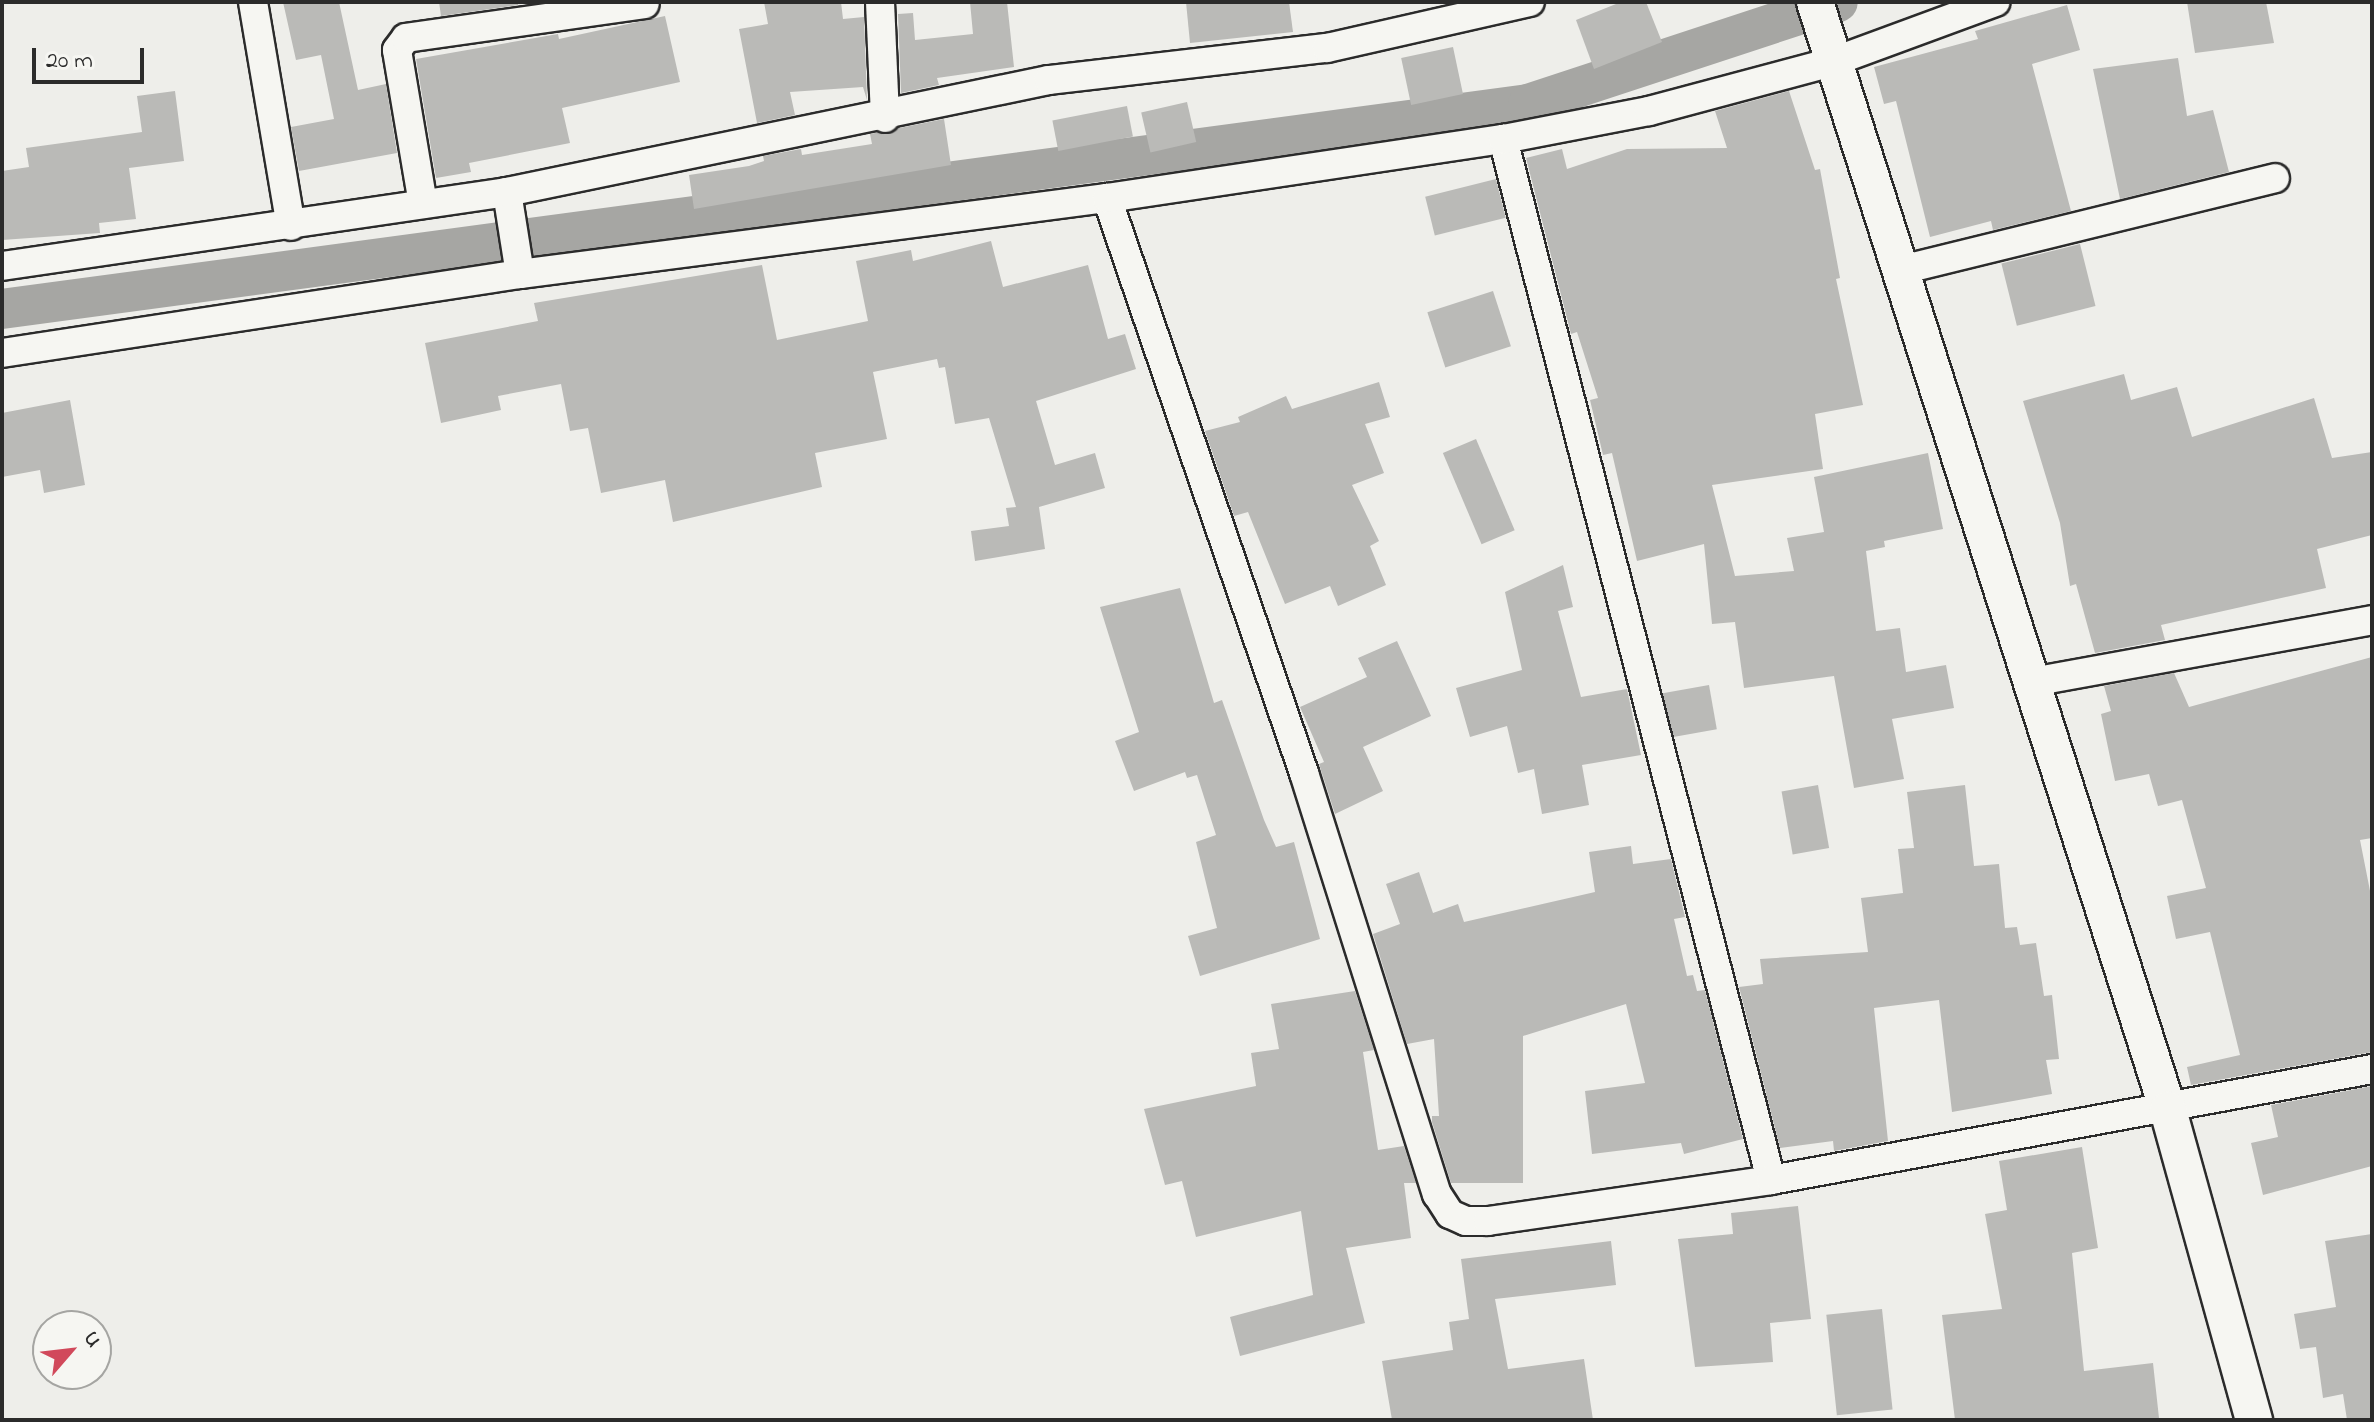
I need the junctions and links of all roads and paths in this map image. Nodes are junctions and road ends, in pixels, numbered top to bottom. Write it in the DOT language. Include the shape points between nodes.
graph roads {
  1 [pos="253,2"];
  2 [pos="880,2"];
  3 [pos="1530,2"];
  4 [pos="1815,2"];
  5 [pos="1995,2"];
  6 [pos="645,4"];
  7 [pos="1832,52"];
  8 [pos="885,118"];
  9 [pos="1503,139"];
  10 [pos="2275,178"];
  11 [pos="1107,198"];
  12 [pos="423,204"];
  13 [pos="510,206"];
  14 [pos="291,226"];
  15 [pos="518,263"];
  16 [pos="2,266"];
  17 [pos="1901,270"];
  18 [pos="2,353"];
  19 [pos="2372,620"];
  20 [pos="2032,682"];
  21 [pos="2372,1069"];
  22 [pos="2168,1110"];
  23 [pos="1771,1180"];
  24 [pos="2254,1420"];
  1 -- 14 [label="street"];
  2 -- 8 [label="street"];
  3 -- 8 [label="street" via="1327,48 1049,80"];
  4 -- 7 [label="street"];
  5 -- 7 [label="street"];
  6 -- 12 [label="street" via="406,38 397,50"];
  7 -- 9 [label="street" via="1649,111"];
  7 -- 17 [label="street"];
  8 -- 13 [label="street"];
  9 -- 11 [label="street"];
  9 -- 23 [label="street"];
  10 -- 17 [label="street"];
  11 -- 15 [label="street"];
  11 -- 23 [label="street" via="1304,773 1437,1194 1450,1214 1488,1221"];
  12 -- 13 [label="street"];
  12 -- 14 [label="street"];
  13 -- 15 [label="street"];
  14 -- 16 [label="street"];
  15 -- 18 [label="street"];
  17 -- 20 [label="street"];
  19 -- 20 [label="street"];
  20 -- 22 [label="street"];
  21 -- 22 [label="street"];
  22 -- 23 [label="street"];
  22 -- 24 [label="street"];
}
